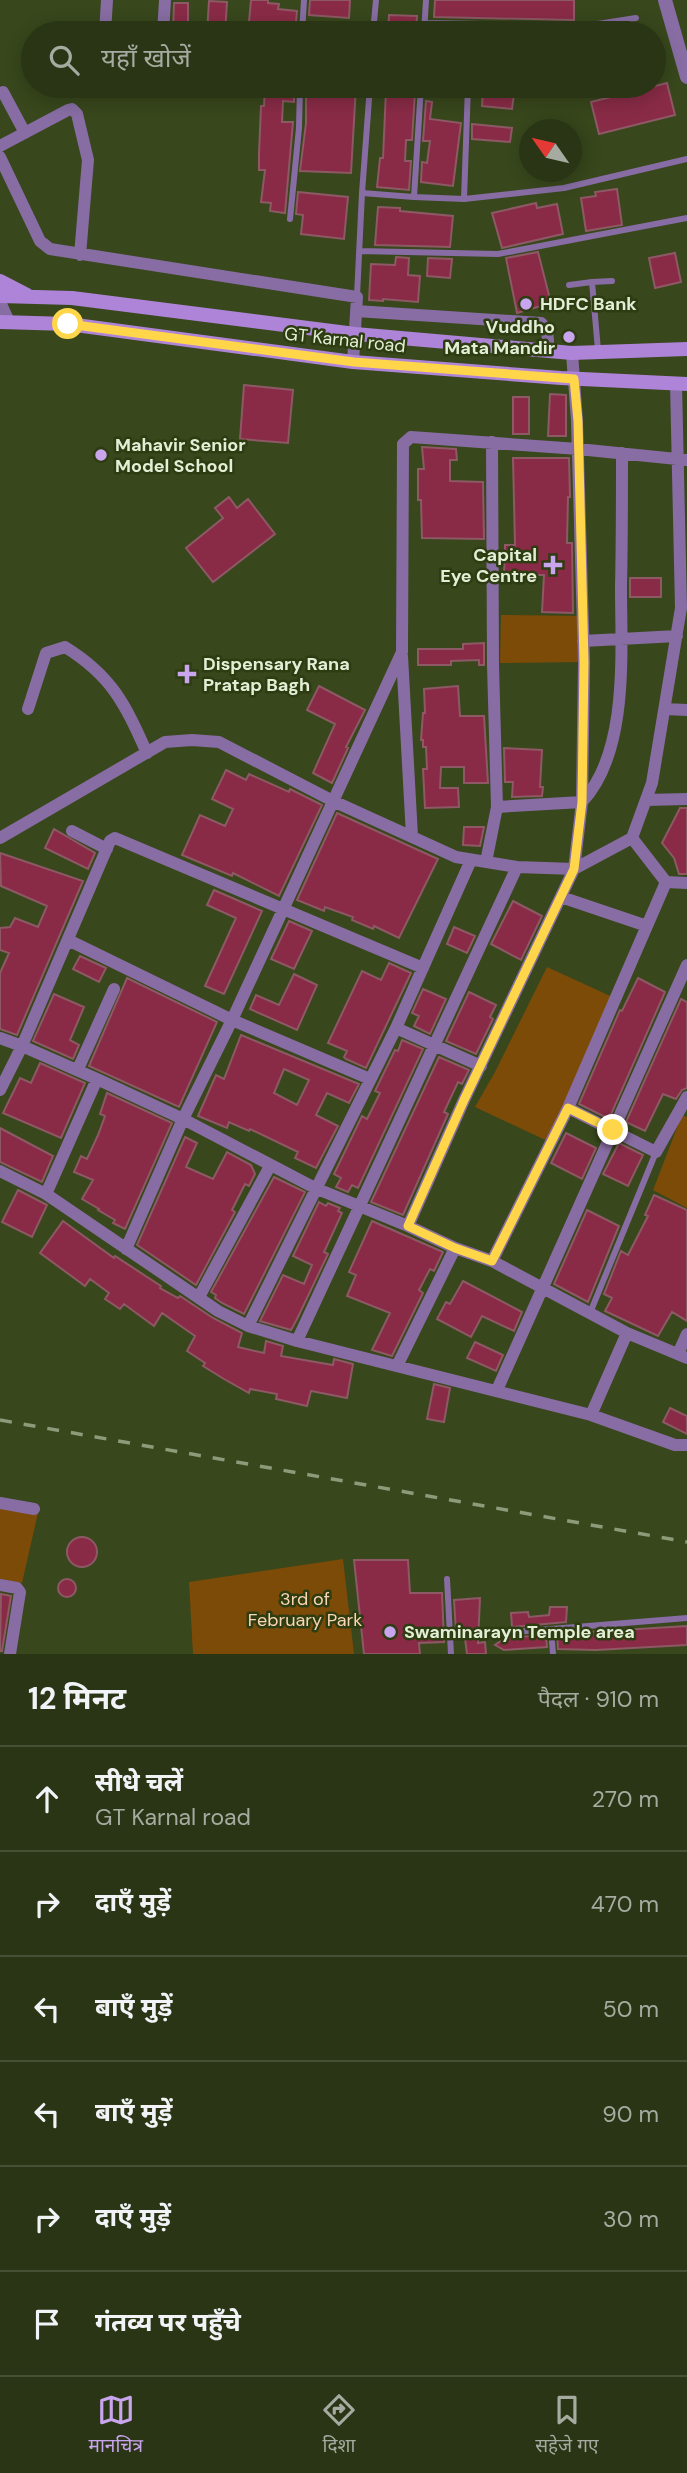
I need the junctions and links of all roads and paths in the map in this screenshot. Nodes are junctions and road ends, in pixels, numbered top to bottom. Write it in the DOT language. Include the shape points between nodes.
graph roads {
  1 [pos="107,0"];
  2 [pos="165,0"];
  3 [pos="304,0"];
  4 [pos="376,0"];
  5 [pos="426,0"];
  6 [pos="665,0"];
  7 [pos="636,18"];
  8 [pos="105,21"];
  9 [pos="164,21"];
  10 [pos="303,21"];
  11 [pos="374,21"];
  12 [pos="425,21"];
  13 [pos="617,21"];
  14 [pos="687,77"];
  15 [pos="1,90"];
  16 [pos="300,98"];
  17 [pos="369,98"];
  18 [pos="420,98"];
  19 [pos="468,98"];
  20 [pos="25,132"];
  21 [pos="0,146"];
  22 [pos="0,158"];
  23 [pos="687,159"];
  24 [pos="362,192"];
  25 [pos="414,197"];
  26 [pos="464,200"];
  27 [pos="687,218"];
  28 [pos="290,219"];
  29 [pos="359,251"];
  30 [pos="80,255"];
  31 [pos="0,281"];
  32 [pos="612,281"];
  33 [pos="592,282"];
  34 [pos="569,285"];
  35 [pos="0,296"];
  36 [pos="33,297"];
  37 [pos="357,297"];
  38 [pos="0,304"];
  39 [pos="356,311"];
  40 [pos="4,322"];
  41 [pos="355,334"];
  42 [pos="687,349"];
  43 [pos="549,351"];
  44 [pos="598,352"];
  45 [pos="572,354"];
  46 [pos="354,362"];
  47 [pos="574,379"];
  48 [pos="682,383"];
  49 [pos="492,442"];
  50 [pos="578,449"];
  51 [pos="622,453"];
  52 [pos="682,460"];
  53 [pos="681,629"];
  54 [pos="621,639"];
  55 [pos="583,641"];
  56 [pos="402,652"];
  57 [pos="28,709"];
  58 [pos="664,709"];
  59 [pos="687,710"];
  60 [pos="147,753"];
  61 [pos="687,799"];
  62 [pos="646,800"];
  63 [pos="333,801"];
  64 [pos="582,802"];
  65 [pos="497,807"];
  66 [pos="72,831"];
  67 [pos="412,836"];
  68 [pos="0,838"];
  69 [pos="632,838"];
  70 [pos="107,849"];
  71 [pos="471,860"];
  72 [pos="486,862"];
  73 [pos="517,867"];
  74 [pos="574,869"];
  75 [pos="666,882"];
  76 [pos="687,883"];
  77 [pos="561,897"];
  78 [pos="284,908"];
  79 [pos="647,926"];
  80 [pos="68,940"];
  81 [pos="687,965"];
  82 [pos="423,968"];
  83 [pos="114,989"];
  84 [pos="232,1020"];
  85 [pos="396,1028"];
  86 [pos="0,1038"];
  87 [pos="22,1046"];
  88 [pos="436,1046"];
  89 [pos="481,1066"];
  90 [pos="78,1069"];
  91 [pos="97,1079"];
  92 [pos="370,1079"];
  93 [pos="0,1090"];
  94 [pos="687,1097"];
  95 [pos="568,1108"];
  96 [pos="183,1119"];
  97 [pos="613,1130"];
  98 [pos="656,1152"];
  99 [pos="270,1166"];
  100 [pos="0,1171"];
  101 [pos="315,1188"];
  102 [pos="46,1194"];
  103 [pos="360,1208"];
  104 [pos="408,1226"];
  105 [pos="455,1248"];
  106 [pos="126,1250"];
  107 [pos="492,1261"];
  108 [pos="541,1287"];
  109 [pos="198,1297"];
  110 [pos="590,1313"];
  111 [pos="248,1326"];
  112 [pos="627,1333"];
  113 [pos="687,1334"];
  114 [pos="297,1341"];
  115 [pos="682,1356"];
  116 [pos="397,1366"];
  117 [pos="497,1390"];
  118 [pos="591,1415"];
  119 [pos="687,1445"];
  120 [pos="0,1503"];
  121 [pos="34,1509"];
  122 [pos="447,1580"];
  123 [pos="0,1585"];
  124 [pos="687,1618"];
  125 [pos="551,1629"];
  126 [pos="490,1634"];
  127 [pos="10,1654"];
  128 [pos="451,1654"];
  129 [pos="553,1654"];
  1 -- 8 [label="street"];
  2 -- 9 [label="street"];
  3 -- 10 [label="lane"];
  4 -- 11 [label="lane"];
  5 -- 12 [label="lane"];
  6 -- 14 [label="street"];
  7 -- 13 [label="lane"];
  15 -- 20 [label="street"];
  16 -- 28 [label="lane"];
  17 -- 24 [label="lane"];
  18 -- 25 [label="lane"];
  19 -- 26 [label="lane"];
  20 -- 21 [label="street"];
  20 -- 30 [label="street" via="68,110 77,114 88,160"];
  22 -- 30 [label="street" via="44,246"];
  23 -- 26 [label="lane" via="564,188"];
  24 -- 25 [label="lane"];
  24 -- 29 [label="lane"];
  25 -- 26 [label="lane"];
  27 -- 29 [label="lane" via="498,254"];
  29 -- 37 [label="lane"];
  30 -- 37 [label="street"];
  31 -- 36 [label="main road"];
  32 -- 33 [label="lane"];
  33 -- 34 [label="lane"];
  33 -- 44 [label="lane"];
  35 -- 36 [label="main road, GT Karnal road"];
  36 -- 41 [label="main road, GT Karnal road"];
  37 -- 39 [label="street"];
  38 -- 40 [label="street"];
  39 -- 41 [label="street"];
  39 -- 43 [label="street" via="541,323 547,330"];
  40 -- 46 [label="main road, GT Karnal road" via="68,324"];
  41 -- 43 [label="main road, GT Karnal road"];
  41 -- 46 [label="street"];
  42 -- 44 [label="main road, GT Karnal road"];
  43 -- 45 [label="main road, GT Karnal road"];
  44 -- 45 [label="main road, GT Karnal road"];
  45 -- 47 [label="street"];
  46 -- 47 [label="main road, GT Karnal road"];
  47 -- 48 [label="main road, GT Karnal road"];
  47 -- 50 [label="street"];
  48 -- 52 [label="street"];
  49 -- 50 [label="street"];
  49 -- 56 [label="street" via="411,437 403,444"];
  49 -- 65 [label="street"];
  50 -- 51 [label="street"];
  50 -- 55 [label="street"];
  51 -- 52 [label="street"];
  51 -- 54 [label="street"];
  52 -- 53 [label="street"];
  53 -- 54 [label="street"];
  53 -- 58 [label="street"];
  54 -- 55 [label="street"];
  54 -- 64 [label="street" via="621,680 611,747 600,779"];
  55 -- 64 [label="street"];
  56 -- 63 [label="street"];
  56 -- 67 [label="street"];
  57 -- 60 [label="street" via="46,653 65,647 91,663 126,705"];
  58 -- 59 [label="street"];
  58 -- 62 [label="street"];
  60 -- 63 [label="street" via="165,742 219,742"];
  60 -- 68 [label="street"];
  61 -- 62 [label="street"];
  62 -- 69 [label="street"];
  63 -- 67 [label="street"];
  63 -- 78 [label="street"];
  64 -- 65 [label="street"];
  64 -- 74 [label="street"];
  65 -- 72 [label="street"];
  66 -- 70 [label="street"];
  67 -- 71 [label="street"];
  69 -- 74 [label="street"];
  69 -- 75 [label="street"];
  70 -- 78 [label="street" via="117,838"];
  70 -- 80 [label="street"];
  71 -- 72 [label="street"];
  71 -- 82 [label="street"];
  72 -- 73 [label="street"];
  73 -- 74 [label="street"];
  73 -- 88 [label="street"];
  74 -- 77 [label="street"];
  75 -- 76 [label="street"];
  75 -- 79 [label="street"];
  77 -- 79 [label="street"];
  77 -- 89 [label="street"];
  78 -- 82 [label="street"];
  78 -- 84 [label="street"];
  79 -- 95 [label="street"];
  80 -- 84 [label="street"];
  80 -- 87 [label="street"];
  81 -- 97 [label="street"];
  82 -- 85 [label="street"];
  83 -- 90 [label="street"];
  84 -- 92 [label="street"];
  84 -- 96 [label="street"];
  85 -- 88 [label="street"];
  85 -- 92 [label="street"];
  86 -- 87 [label="street"];
  87 -- 90 [label="street"];
  87 -- 93 [label="street"];
  88 -- 89 [label="street"];
  88 -- 103 [label="street"];
  89 -- 104 [label="street"];
  90 -- 91 [label="street"];
  91 -- 96 [label="street"];
  91 -- 102 [label="street"];
  92 -- 101 [label="street"];
  94 -- 98 [label="street"];
  95 -- 97 [label="street"];
  95 -- 107 [label="street"];
  96 -- 99 [label="street"];
  96 -- 106 [label="street"];
  97 -- 98 [label="street"];
  97 -- 108 [label="street"];
  98 -- 110 [label="lane"];
  99 -- 101 [label="street"];
  99 -- 109 [label="street"];
  100 -- 102 [label="street"];
  101 -- 103 [label="street"];
  101 -- 111 [label="street"];
  102 -- 106 [label="street"];
  103 -- 104 [label="street"];
  103 -- 114 [label="street"];
  104 -- 105 [label="street"];
  105 -- 107 [label="street"];
  105 -- 116 [label="street"];
  106 -- 109 [label="street"];
  107 -- 108 [label="street"];
  108 -- 110 [label="street"];
  108 -- 117 [label="street"];
  109 -- 111 [label="street"];
  110 -- 112 [label="street"];
  111 -- 114 [label="street"];
  112 -- 115 [label="street"];
  112 -- 118 [label="street"];
  113 -- 115 [label="street"];
  114 -- 116 [label="street"];
  116 -- 117 [label="street"];
  117 -- 118 [label="street"];
  118 -- 119 [label="street" via="675,1445"];
  120 -- 121 [label="street"];
  122 -- 128 [label="lane"];
  123 -- 127 [label="street" via="20,1592"];
  124 -- 125 [label="lane"];
  125 -- 126 [label="lane"];
  125 -- 129 [label="lane"];
}
